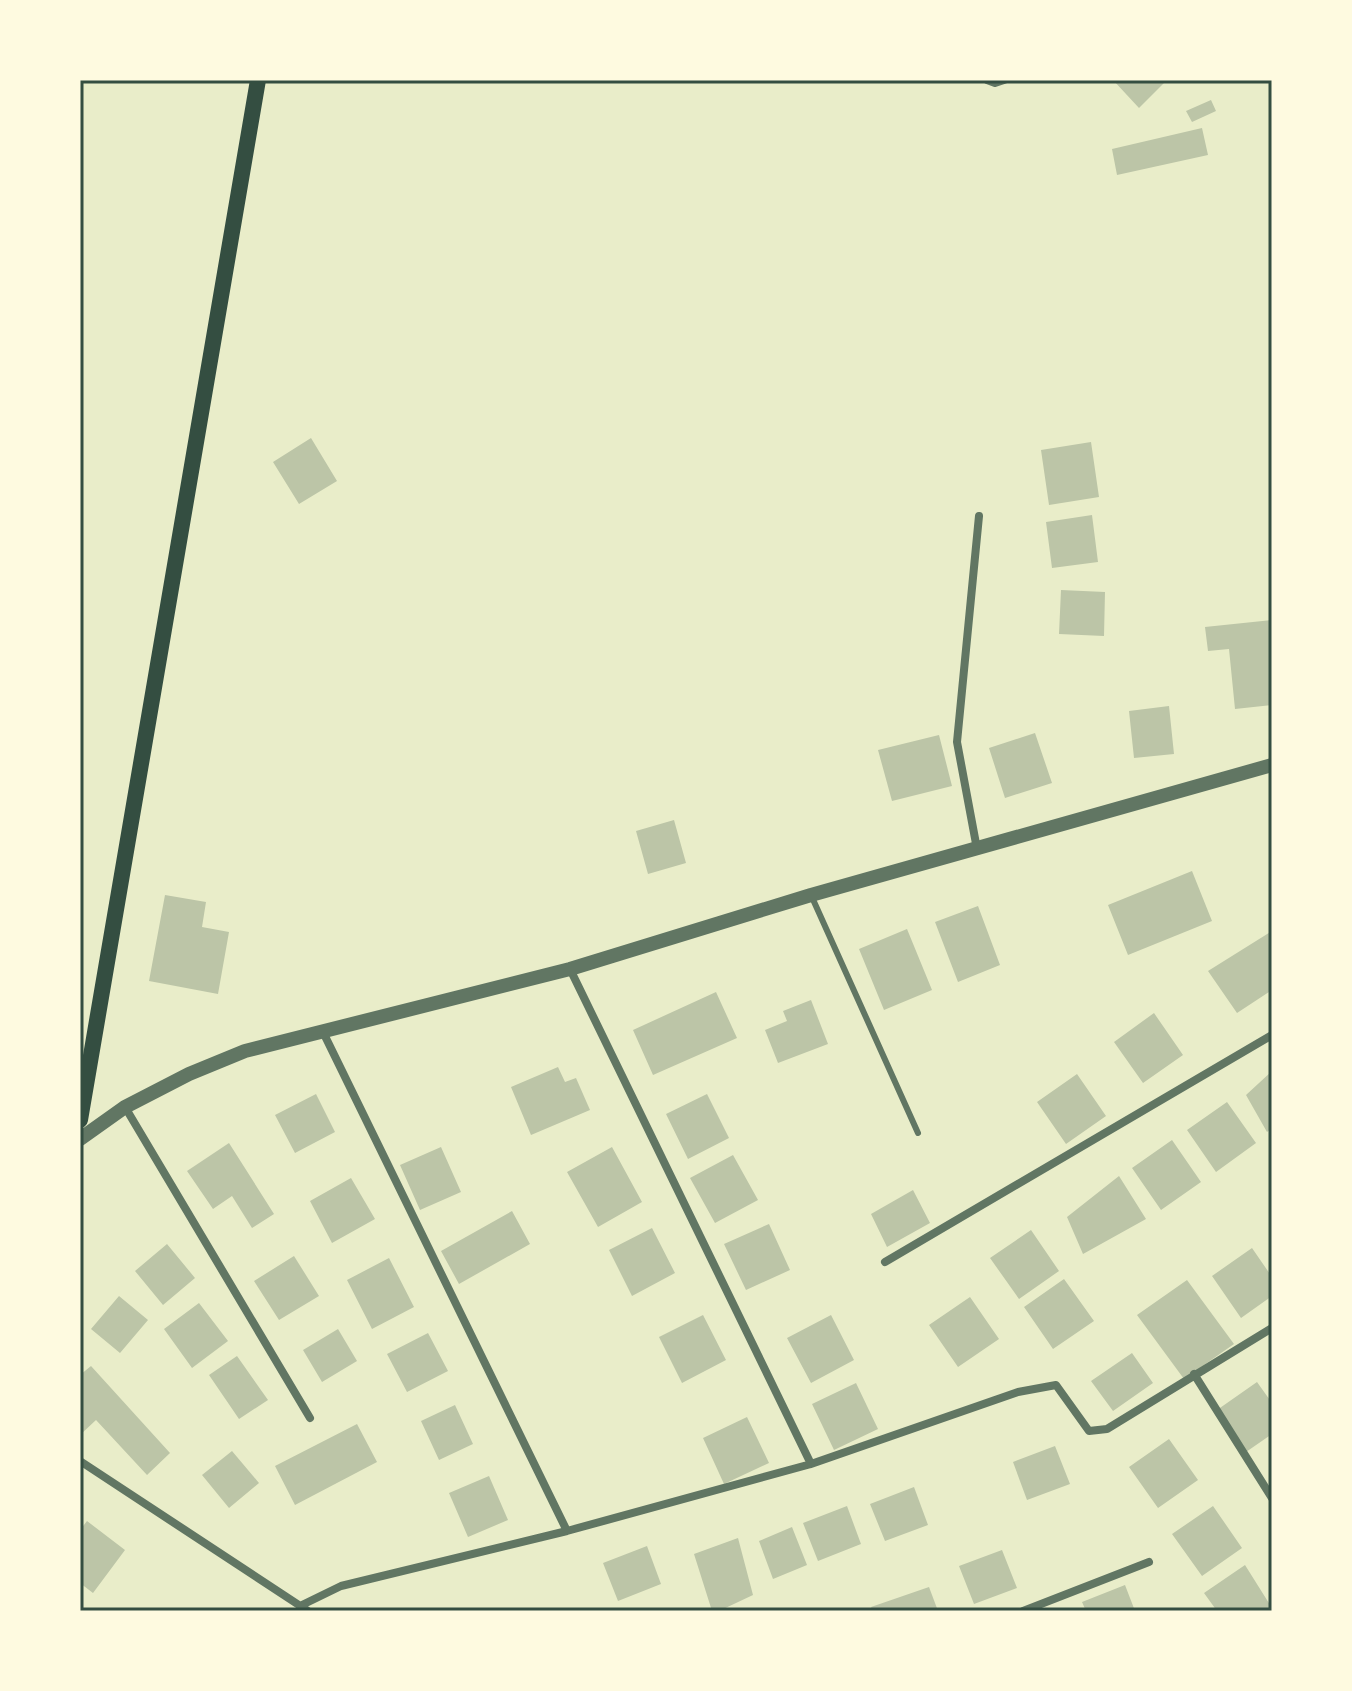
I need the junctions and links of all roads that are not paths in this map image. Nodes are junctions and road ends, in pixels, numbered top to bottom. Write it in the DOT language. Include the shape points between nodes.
graph roads {
  1 [pos="258,80"];
  2 [pos="987,80"];
  3 [pos="1004,80"];
  4 [pos="979,516"];
  5 [pos="1272,765"];
  6 [pos="977,849"];
  7 [pos="811,895"];
  8 [pos="570,969"];
  9 [pos="323,1032"];
  10 [pos="1272,1035"];
  11 [pos="125,1107"];
  12 [pos="80,1120"];
  13 [pos="918,1133"];
  14 [pos="80,1139"];
  15 [pos="885,1262"];
  16 [pos="1272,1328"];
  17 [pos="1194,1374"];
  18 [pos="310,1418"];
  19 [pos="80,1461"];
  20 [pos="811,1464"];
  21 [pos="1272,1498"];
  22 [pos="567,1531"];
  23 [pos="1149,1562"];
  24 [pos="305,1608"];
  25 [pos="1023,1611"];
  1 -- 12 [label="main road"];
  2 -- 3 [label="street"];
  4 -- 6 [label="street" via="957,742"];
  5 -- 6 [label="street"];
  6 -- 7 [label="street"];
  7 -- 8 [label="street"];
  7 -- 13 [label="lane"];
  8 -- 9 [label="street"];
  8 -- 20 [label="street"];
  9 -- 11 [label="street" via="245,1051"];
  9 -- 22 [label="street"];
  10 -- 15 [label="street"];
  11 -- 14 [label="street"];
  11 -- 18 [label="street"];
  16 -- 17 [label="street"];
  17 -- 20 [label="street" via="1107,1429 1089,1431 1056,1385 1018,1392"];
  17 -- 21 [label="street"];
  19 -- 24 [label="street"];
  20 -- 22 [label="street"];
  22 -- 24 [label="street" via="341,1586"];
  23 -- 25 [label="street"];
}
